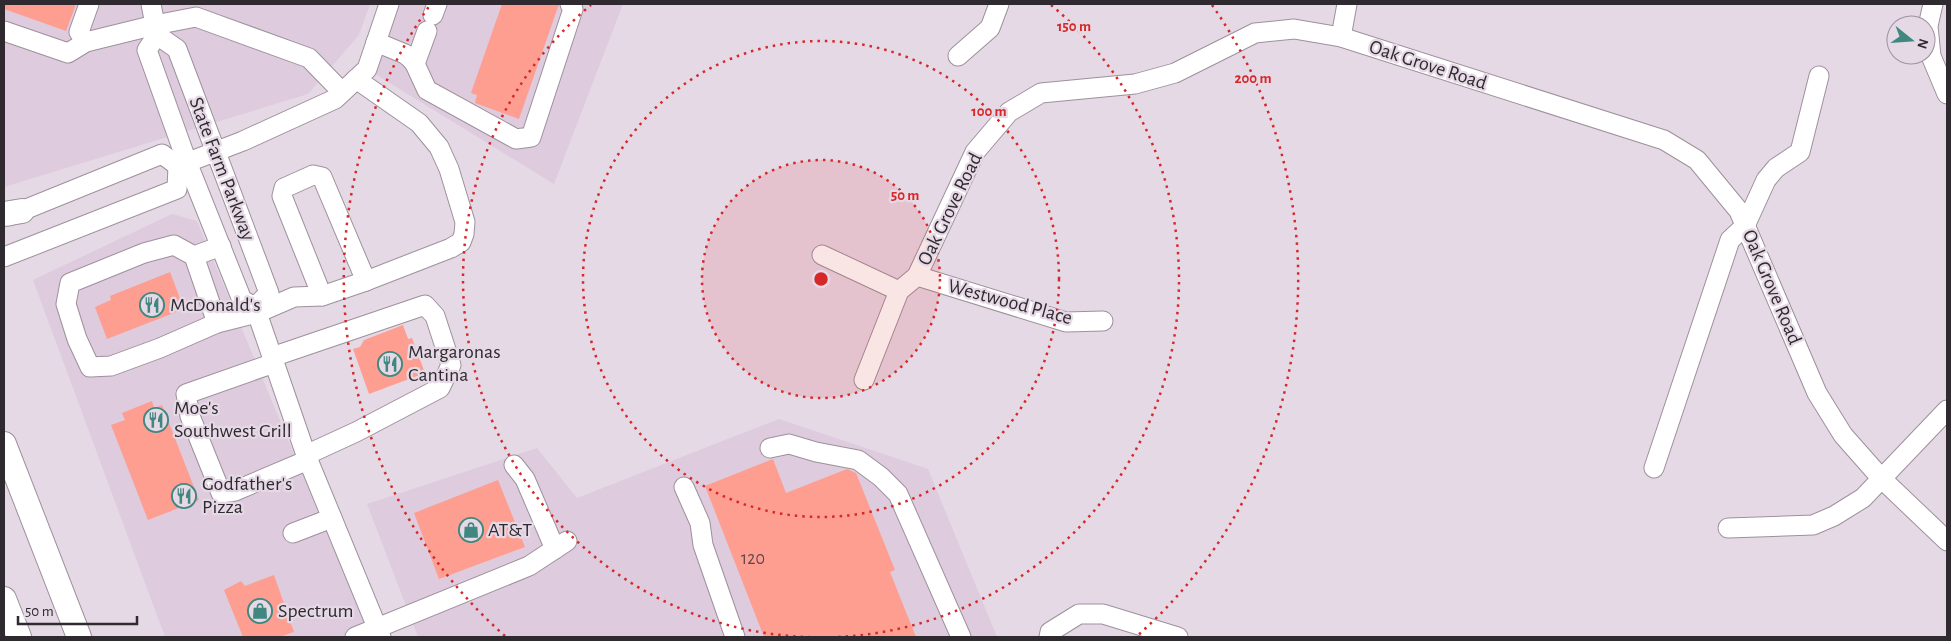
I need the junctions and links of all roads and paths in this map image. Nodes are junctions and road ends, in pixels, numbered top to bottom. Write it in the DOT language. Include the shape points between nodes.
graph roads {
  1 [pos="89,4"];
  2 [pos="151,4"];
  3 [pos="389,4"];
  4 [pos="570,4"];
  5 [pos="1000,4"];
  6 [pos="1347,4"];
  7 [pos="1933,4"];
  8 [pos="432,17"];
  9 [pos="156,30"];
  10 [pos="4,31"];
  11 [pos="1341,37"];
  12 [pos="86,42"];
  13 [pos="376,42"];
  14 [pos="958,56"];
  15 [pos="415,64"];
  16 [pos="1819,76"];
  17 [pos="356,79"];
  18 [pos="342,92"];
  19 [pos="1947,94"];
  20 [pos="216,151"];
  21 [pos="183,164"];
  22 [pos="10,214"];
  23 [pos="1745,226"];
  24 [pos="220,246"];
  25 [pos="822,255"];
  26 [pos="194,256"];
  27 [pos="4,257"];
  28 [pos="917,276"];
  29 [pos="366,281"];
  30 [pos="899,291"];
  31 [pos="322,296"];
  32 [pos="256,310"];
  33 [pos="1103,321"];
  34 [pos="217,323"];
  35 [pos="273,360"];
  36 [pos="864,380"];
  37 [pos="1947,410"];
  38 [pos="4,444"];
  39 [pos="770,448"];
  40 [pos="307,458"];
  41 [pos="514,465"];
  42 [pos="1654,468"];
  43 [pos="1881,478"];
  44 [pos="684,486"];
  45 [pos="332,518"];
  46 [pos="1728,528"];
  47 [pos="293,533"];
  48 [pos="1947,541"];
  49 [pos="4,599"];
  50 [pos="380,633"];
  51 [pos="19,637"];
  52 [pos="79,637"];
  53 [pos="355,637"];
  54 [pos="735,637"];
  55 [pos="960,637"];
  56 [pos="1049,637"];
  57 [pos="1178,637"];
  1 -- 12 [label="street" via="79,32"];
  2 -- 9 [label="street"];
  3 -- 13 [label="street"];
  4 -- 15 [label="street" via="573,9 531,137 516,139 426,90"];
  5 -- 14 [label="street" via="990,28"];
  6 -- 11 [label="street"];
  7 -- 19 [label="street" via="1928,26 1931,56"];
  8 -- 15 [label="street"];
  9 -- 12 [label="street"];
  9 -- 18 [label="street" via="196,18 309,58"];
  9 -- 20 [label="street, State Farm Parkway" via="177,49"];
  9 -- 21 [label="street, State Farm Parkway" via="147,50"];
  10 -- 12 [label="street" via="68,53"];
  11 -- 23 [label="street, Oak Grove Road" via="1664,140 1697,160 1739,211"];
  11 -- 28 [label="street, Oak Grove Road" via="1294,29 1255,33 1175,73 1135,84 1041,93 1009,112 975,152"];
  13 -- 15 [label="street" via="405,54"];
  13 -- 17 [label="street" via="367,69"];
  16 -- 23 [label="street" via="1800,152 1776,168 1766,180"];
  17 -- 18 [label="street"];
  17 -- 29 [label="street" via="419,123 439,147 465,222 460,242 451,248"];
  18 -- 20 [label="street" via="335,99"];
  20 -- 21 [label="street"];
  20 -- 32 [label="street, State Farm Parkway" via="269,293"];
  21 -- 22 [label="street" via="162,154"];
  21 -- 24 [label="street, State Farm Parkway"];
  21 -- 27 [label="street" via="177,188"];
  23 -- 42 [label="street" via="1730,240"];
  23 -- 43 [label="street, Oak Grove Road" via="1818,393 1843,435"];
  24 -- 26 [label="street"];
  24 -- 32 [label="street, State Farm Parkway" via="242,300"];
  25 -- 30 [label="street"];
  26 -- 34 [label="street"];
  26 -- 34 [label="street" via="174,245 144,253 70,283 66,304 77,339 90,367 111,366"];
  28 -- 30 [label="street, Oak Grove Road"];
  28 -- 33 [label="street, Westwood Place" via="1066,322"];
  29 -- 31 [label="street"];
  29 -- 31 [label="street" via="322,177 312,175 284,188 282,196"];
  30 -- 36 [label="street, Oak Grove Road"];
  31 -- 32 [label="street" via="294,297"];
  32 -- 34 [label="street"];
  32 -- 35 [label="street, State Farm Parkway"];
  35 -- 40 [label="street, State Farm Parkway"];
  35 -- 40 [label="street" via="186,394 190,416 222,493 235,492"];
  35 -- 40 [label="street" via="425,305 435,316 451,365 440,388"];
  37 -- 43 [label="street"];
  38 -- 52 [label="main road"];
  39 -- 55 [label="street" via="789,444 858,460 881,477 898,494"];
  40 -- 45 [label="street, State Farm Parkway"];
  41 -- 50 [label="street" via="561,545 529,566"];
  43 -- 46 [label="street" via="1862,498 1813,525"];
  43 -- 48 [label="street, Oak Grove Road"];
  44 -- 54 [label="street" via="700,523 703,545"];
  45 -- 47 [label="street"];
  45 -- 50 [label="street, State Farm Parkway"];
  49 -- 51 [label="main road"];
  50 -- 53 [label="street"];
  56 -- 57 [label="street" via="1050,632 1079,614 1103,614"];
}
